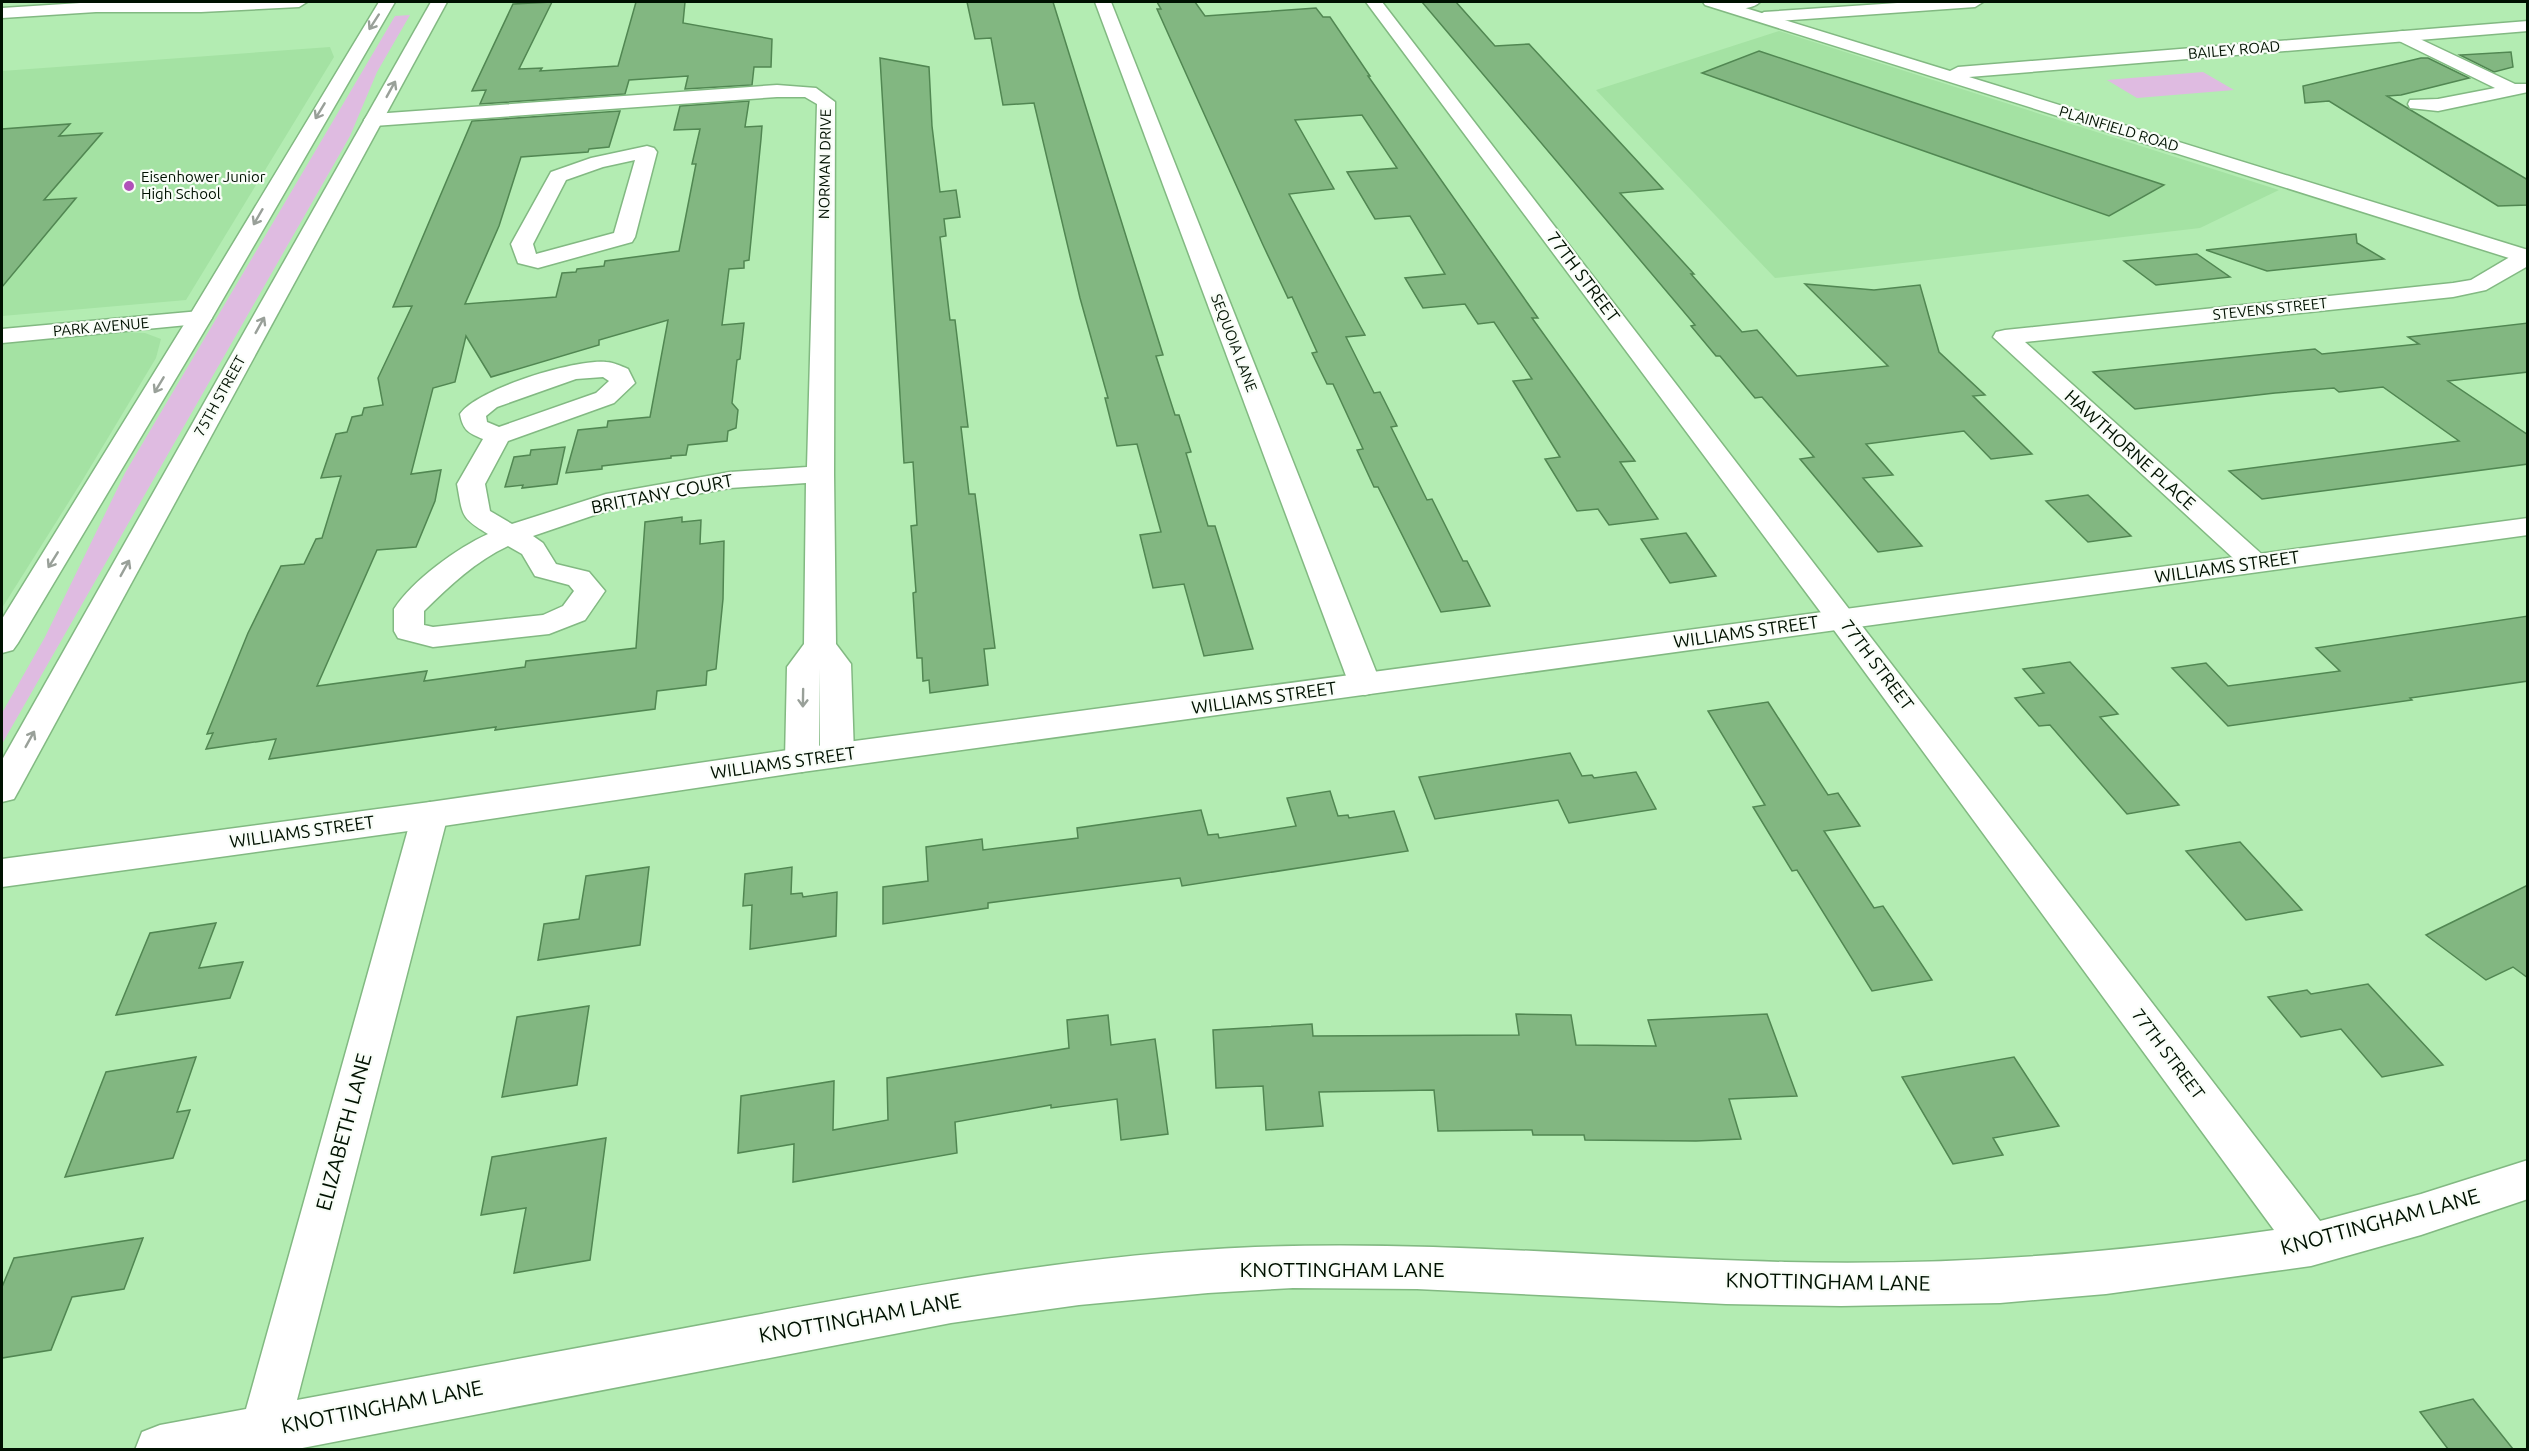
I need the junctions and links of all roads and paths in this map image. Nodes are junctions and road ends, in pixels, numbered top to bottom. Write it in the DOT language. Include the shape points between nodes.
graph roads {
  1 [pos="299,2"];
  2 [pos="387,2"];
  3 [pos="439,2"];
  4 [pos="1103,2"];
  5 [pos="1374,2"];
  6 [pos="1752,2"];
  7 [pos="1975,2"];
  8 [pos="1715,3"];
  9 [pos="2,13"];
  10 [pos="1764,17"];
  11 [pos="2528,26"];
  12 [pos="2403,36"];
  13 [pos="1941,73"];
  14 [pos="2520,88"];
  15 [pos="2416,104"];
  16 [pos="656,117"];
  17 [pos="374,120"];
  18 [pos="647,152"];
  19 [pos="2527,256"];
  20 [pos="200,318"];
  21 [pos="2,336"];
  22 [pos="2006,337"];
  23 [pos="498,436"];
  24 [pos="820,474"];
  25 [pos="2528,526"];
  26 [pos="509,535"];
  27 [pos="2255,563"];
  28 [pos="1842,619"];
  29 [pos="2,643"];
  30 [pos="820,645"];
  31 [pos="1365,684"];
  32 [pos="837,755"];
  33 [pos="802,760"];
  34 [pos="2,790"];
  35 [pos="430,815"];
  36 [pos="2,873"];
  37 [pos="2528,1179"];
  38 [pos="2311,1245"];
  39 [pos="262,1439"];
  40 [pos="160,1449"];
  1 -- 9 [label="street"];
  2 -- 20 [label="street, one-way"];
  17 -- 3 [label="street, 75TH STREET, one-way"];
  4 -- 31 [label="street, SEQUOIA LANE"];
  5 -- 28 [label="street, 77TH STREET"];
  6 -- 8 [label="street"];
  7 -- 10 [label="street"];
  8 -- 10 [label="street, PLAINFIELD ROAD"];
  10 -- 13 [label="street, PLAINFIELD ROAD"];
  11 -- 12 [label="street, BAILEY ROAD"];
  12 -- 13 [label="street, BAILEY ROAD"];
  12 -- 14 [label="street"];
  13 -- 19 [label="street, PLAINFIELD ROAD"];
  14 -- 15 [label="street" via="2438,105"];
  16 -- 17 [label="street, NORMAN DRIVE"];
  16 -- 18 [label="street"];
  16 -- 24 [label="street, NORMAN DRIVE" via="777,91 809,92 826,102"];
  34 -- 17 [label="street, 75TH STREET, one-way"];
  18 -- 18 [label="street" via="624,237 538,261 526,258 522,244 558,176 598,162"];
  19 -- 22 [label="street, STEVENS STREET" via="2478,285 2453,290"];
  20 -- 21 [label="street, PARK AVENUE"];
  20 -- 29 [label="street, one-way"];
  22 -- 27 [label="street, HAWTHORNE PLACE"];
  23 -- 23 [label="street" via="475,426 472,414 488,402 572,372 606,369 619,374 622,383 605,398"];
  23 -- 26 [label="street" via="471,484 477,515"];
  24 -- 26 [label="street, BRITTANY COURT" via="730,480 606,502"];
  24 -- 30 [label="street, NORMAN DRIVE"];
  25 -- 27 [label="street, WILLIAMS STREET"];
  26 -- 26 [label="street, BRITTANY COURT" via="479,549 432,586 409,609 409,631 433,637 549,624 574,613 591,591 579,578 545,570 533,549"];
  27 -- 28 [label="street, WILLIAMS STREET"];
  28 -- 31 [label="street, WILLIAMS STREET"];
  28 -- 38 [label="street, 77TH STREET"];
  30 -- 32 [label="street" via="835,664"];
  30 -- 33 [label="street, one-way" via="803,667"];
  31 -- 32 [label="street, WILLIAMS STREET"];
  32 -- 33 [label="street, WILLIAMS STREET"];
  33 -- 35 [label="street, WILLIAMS STREET"];
  35 -- 36 [label="street, WILLIAMS STREET"];
  35 -- 39 [label="street, ELIZABETH LANE"];
  37 -- 38 [label="street, KNOTTINGHAM LANE" via="2452,1206"];
  38 -- 39 [label="street, KNOTTINGHAM LANE" via="2080,1276 1915,1285 1787,1284 1403,1267 1292,1267 1170,1274 951,1301"];
  39 -- 40 [label="street, KNOTTINGHAM LANE"];
}
